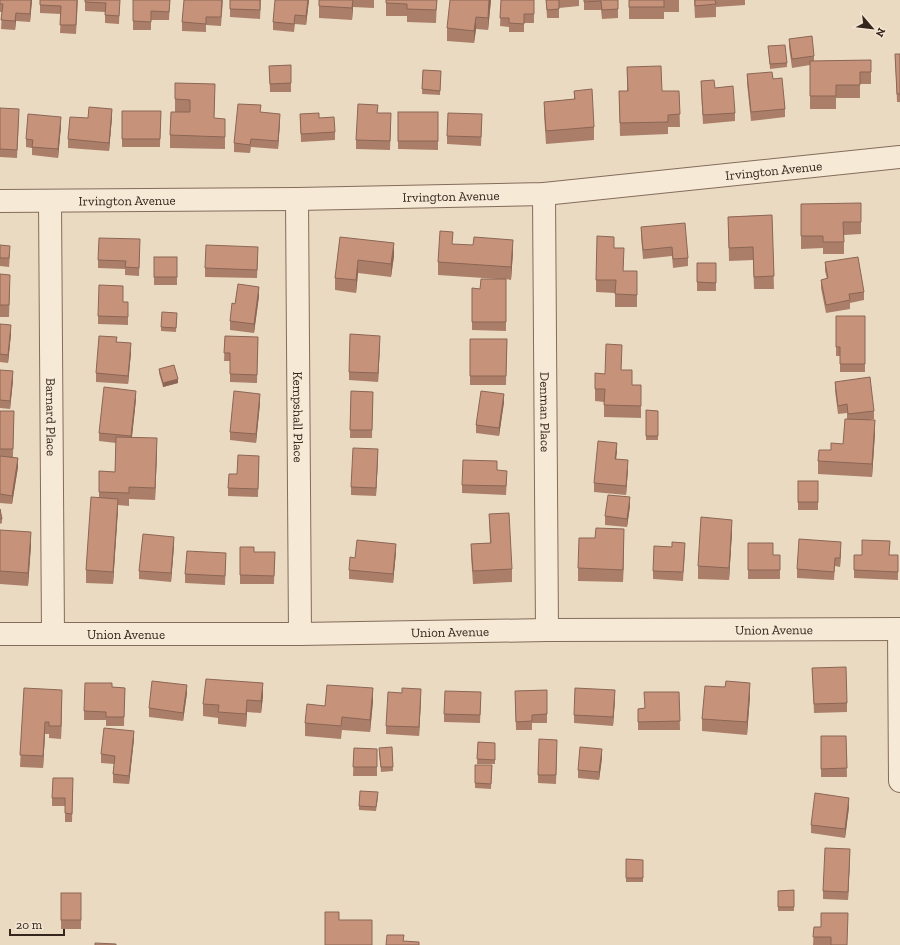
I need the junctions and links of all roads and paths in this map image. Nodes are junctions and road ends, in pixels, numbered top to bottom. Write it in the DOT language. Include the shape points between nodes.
graph roads {
  1 [pos="900,157"];
  2 [pos="544,194"];
  3 [pos="297,199"];
  4 [pos="0,201"];
  5 [pos="50,201"];
  6 [pos="899,629"];
  7 [pos="547,630"];
  8 [pos="0,634"];
  9 [pos="53,634"];
  10 [pos="300,634"];
  11 [pos="900,781"];
  1 -- 2 [label="street, Irvington Avenue"];
  2 -- 3 [label="street, Irvington Avenue"];
  2 -- 7 [label="street, Denman Place"];
  3 -- 5 [label="street, Irvington Avenue"];
  3 -- 10 [label="street, Kempshall Place"];
  4 -- 5 [label="street, Irvington Avenue"];
  5 -- 9 [label="street, Barnard Place"];
  6 -- 7 [label="street, Union Avenue"];
  6 -- 11 [label="street"];
  7 -- 10 [label="street, Union Avenue"];
  8 -- 9 [label="street, Union Avenue"];
  9 -- 10 [label="street, Union Avenue"];
}
